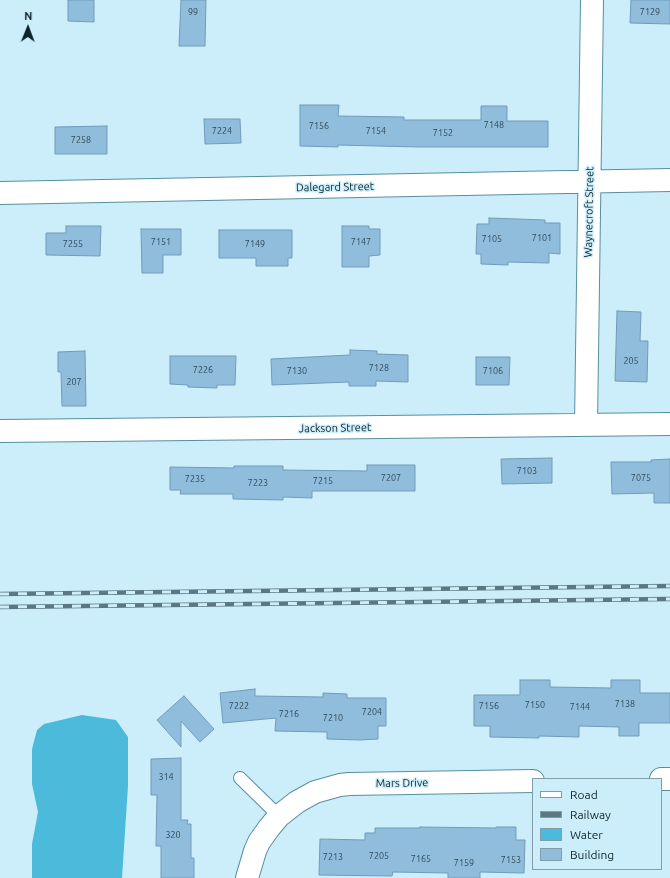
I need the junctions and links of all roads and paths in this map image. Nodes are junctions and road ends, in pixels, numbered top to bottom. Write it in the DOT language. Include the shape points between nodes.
graph roads {
  1 [pos="592,0"];
  2 [pos="670,180"];
  3 [pos="589,182"];
  4 [pos="0,193"];
  5 [pos="670,424"];
  6 [pos="586,425"];
  7 [pos="0,431"];
  8 [pos="240,778"];
  9 [pos="532,781"];
  10 [pos="280,816"];
  11 [pos="247,878"];
  1 -- 3 [label="street, Waynecroft Street"];
  2 -- 3 [label="street, Dalegard Street"];
  3 -- 4 [label="street, Dalegard Street"];
  3 -- 6 [label="street, Waynecroft Street"];
  5 -- 6 [label="street, Jackson Street"];
  6 -- 7 [label="street, Jackson Street"];
  8 -- 10 [label="lane"];
  9 -- 10 [label="street, Mars Drive" via="340,785 315,792"];
  10 -- 11 [label="street, Mars Drive" via="259,842"];
}
